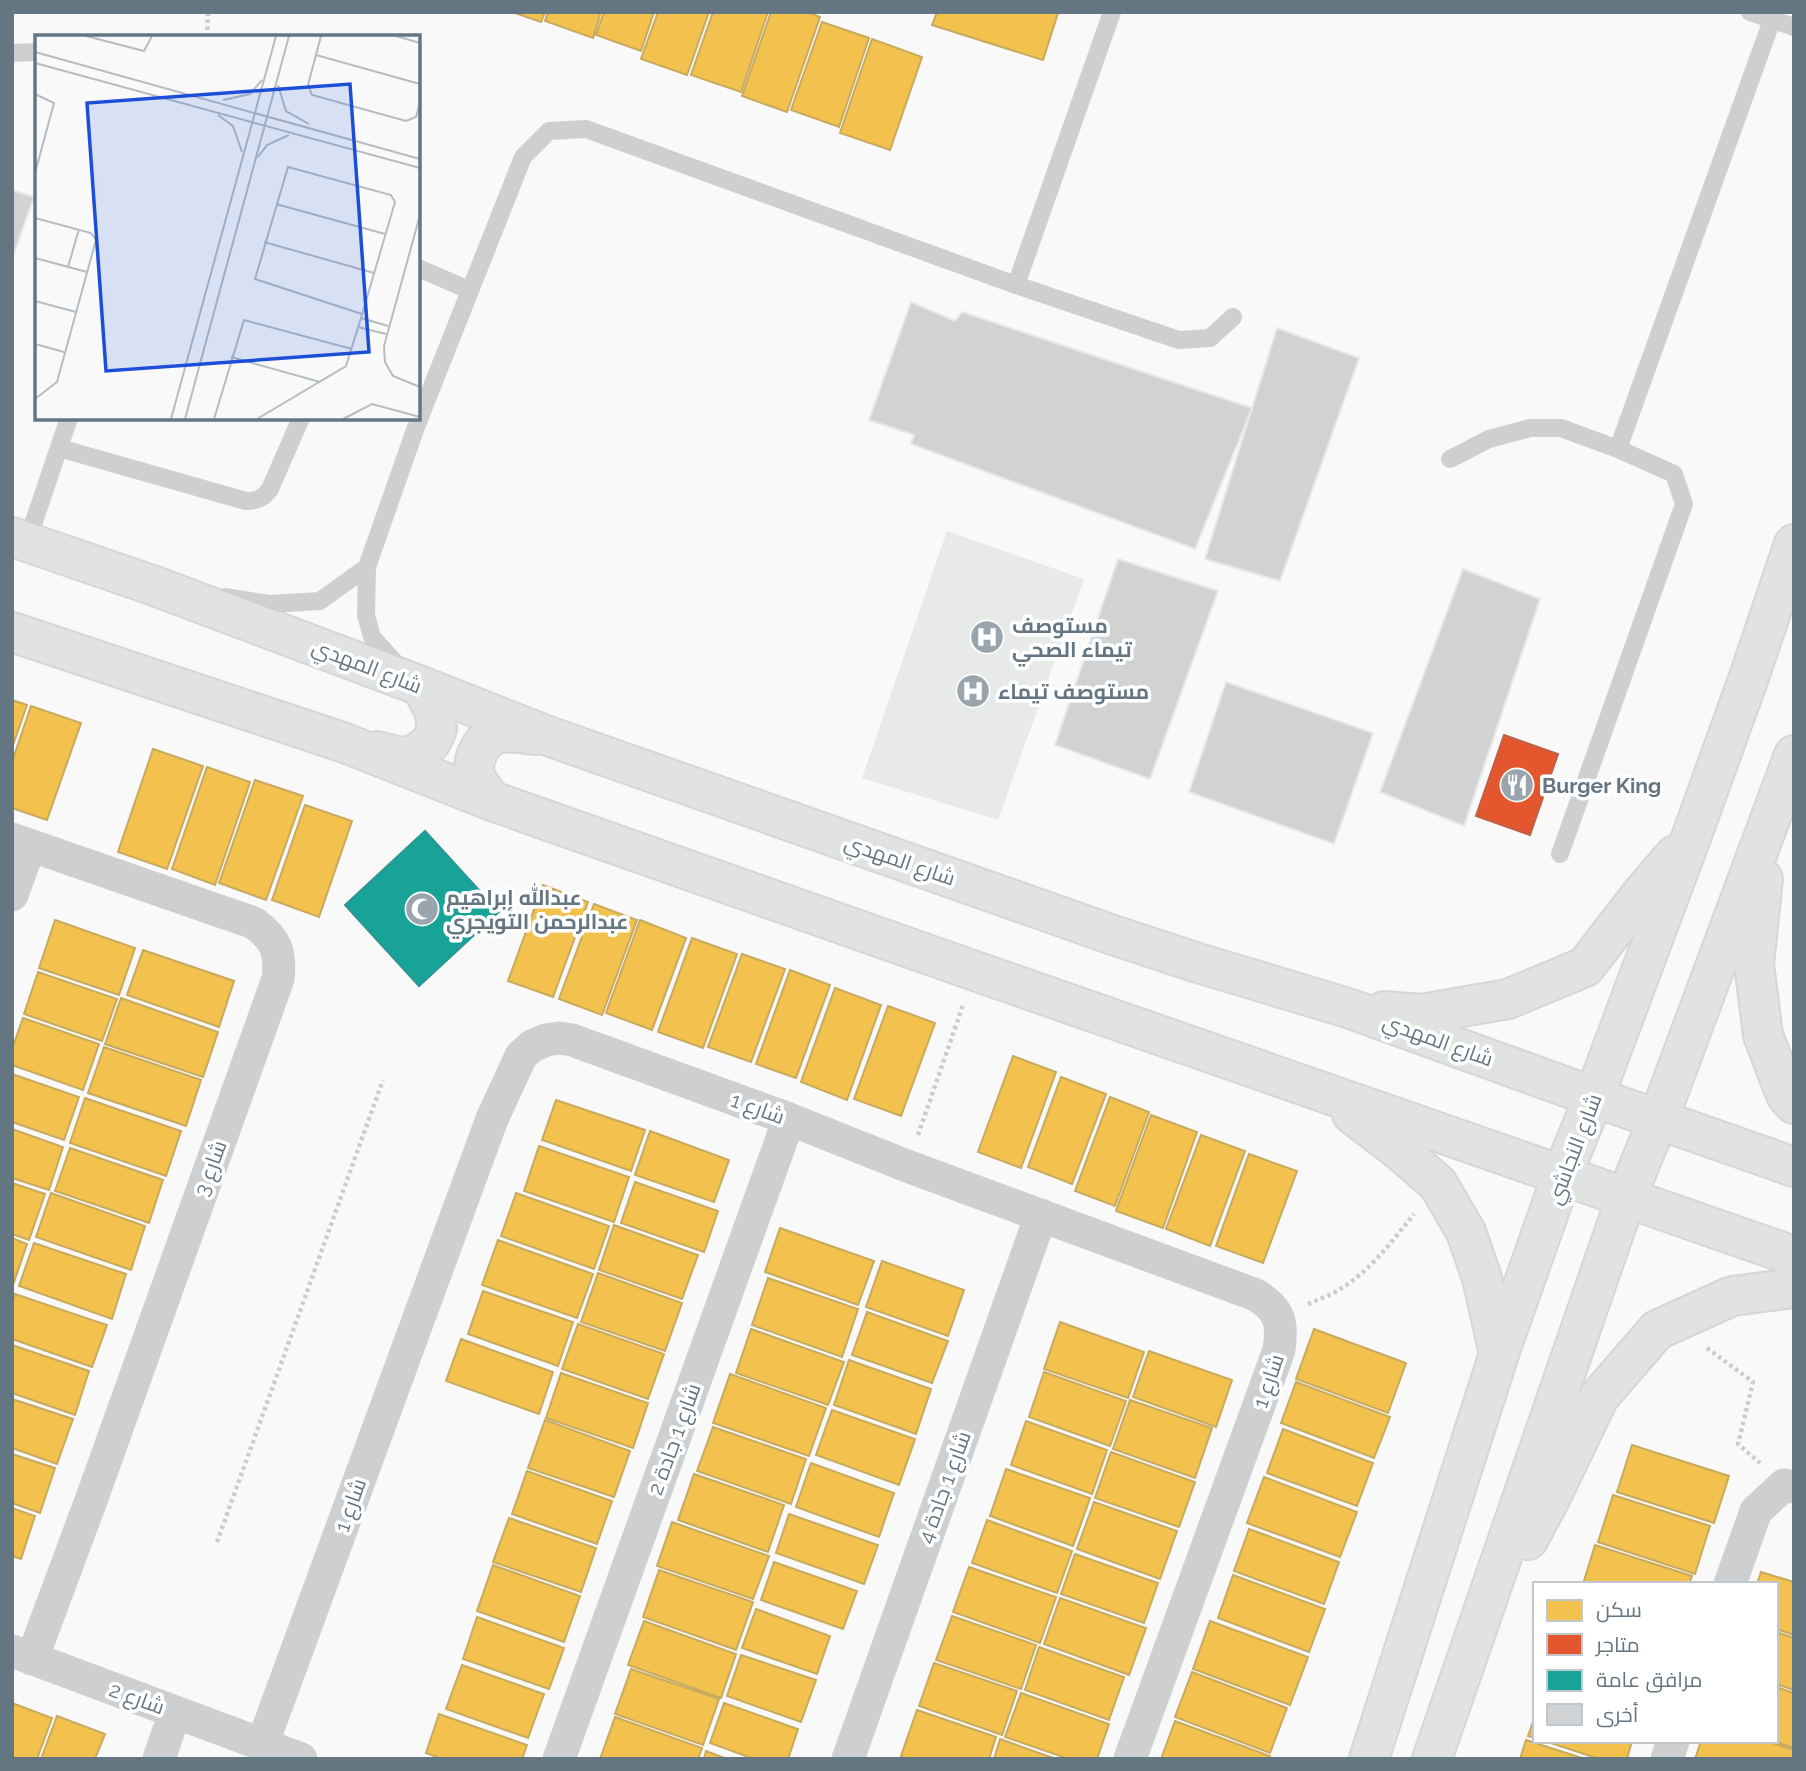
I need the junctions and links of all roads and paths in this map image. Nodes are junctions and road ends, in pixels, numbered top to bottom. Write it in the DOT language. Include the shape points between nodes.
graph roads {
  1 [pos="208,12"];
  2 [pos="1112,12"];
  3 [pos="1750,12"];
  4 [pos="1772,20"];
  5 [pos="1794,27"];
  6 [pos="207,35"];
  7 [pos="35,52"];
  8 [pos="12,53"];
  9 [pos="420,269"];
  10 [pos="1016,285"];
  11 [pos="469,290"];
  12 [pos="1233,317"];
  13 [pos="420,417"];
  14 [pos="68,420"];
  15 [pos="301,420"];
  16 [pos="419,420"];
  17 [pos="59,448"];
  18 [pos="1618,449"];
  19 [pos="1450,459"];
  20 [pos="20,540"];
  21 [pos="1794,544"];
  22 [pos="367,567"];
  23 [pos="152,585"];
  24 [pos="12,632"];
  25 [pos="421,686"];
  26 [pos="548,736"];
  27 [pos="345,743"];
  28 [pos="1794,755"];
  29 [pos="492,801"];
  30 [pos="1769,821"];
  31 [pos="1692,835"];
  32 [pos="21,842"];
  33 [pos="1560,854"];
  34 [pos="12,895"];
  35 [pos="975,971"];
  36 [pos="1348,1008"];
  37 [pos="383,1080"];
  38 [pos="1325,1093"];
  39 [pos="1594,1097"];
  40 [pos="1794,1104"];
  41 [pos="789,1119"];
  42 [pos="1658,1120"];
  43 [pos="907,1166"];
  44 [pos="1794,1167"];
  45 [pos="1562,1175"];
  46 [pos="1438,1184"];
  47 [pos="1626,1198"];
  48 [pos="1041,1215"];
  49 [pos="1794,1256"];
  50 [pos="1794,1288"];
  51 [pos="1278,1317"];
  52 [pos="1673,1323"];
  53 [pos="1499,1354"];
  54 [pos="1789,1486"];
  55 [pos="217,1542"];
  56 [pos="1731,1582"];
  57 [pos="1475,1637"];
  58 [pos="22,1655"];
  59 [pos="175,1712"];
  60 [pos="262,1745"];
  61 [pos="227,1746"];
  62 [pos="159,1759"];
  63 [pos="301,1759"];
  64 [pos="559,1759"];
  65 [pos="848,1759"];
  66 [pos="1130,1759"];
  67 [pos="1368,1759"];
  68 [pos="1432,1759"];
  1 -- 6 [label="path"];
  2 -- 10 [label="lane"];
  3 -- 4 [label="lane"];
  4 -- 5 [label="lane"];
  4 -- 18 [label="lane"];
  7 -- 8 [label="lane"];
  9 -- 11 [label="lane"];
  10 -- 11 [label="lane" via="586,129 549,131 523,157"];
  10 -- 12 [label="lane" via="1179,340 1210,338"];
  11 -- 13 [label="lane"];
  14 -- 17 [label="lane"];
  15 -- 17 [label="lane" via="271,489 256,501"];
  16 -- 22 [label="lane"];
  17 -- 20 [label="lane"];
  18 -- 19 [label="lane" via="1561,428 1530,428 1489,439"];
  18 -- 33 [label="lane" via="1674,474 1685,504"];
  20 -- 23 [label="main road, شارع المهدي"];
  21 -- 31 [label="main road, شارع النجاشي"];
  22 -- 23 [label="lane" via="320,601 269,604"];
  22 -- 25 [label="lane" via="366,615 372,637"];
  23 -- 25 [label="main road, شارع المهدي"];
  24 -- 27 [label="main road"];
  25 -- 26 [label="main road, شارع المهدي"];
  25 -- 27 [label="main road" via="434,710 437,729 431,742 415,755 400,757"];
  26 -- 29 [label="main road" via="491,735 480,748 474,776"];
  26 -- 36 [label="main road, شارع المهدي" via="1113,935"];
  27 -- 29 [label="main road"];
  28 -- 30 [label="main road"];
  29 -- 35 [label="main road"];
  30 -- 40 [label="main road" via="1754,964 1763,1035 1786,1095"];
  30 -- 42 [label="main road"];
  31 -- 36 [label="main road" via="1585,967 1508,999 1421,1014"];
  31 -- 39 [label="main road, شارع النجاشي"];
  32 -- 34 [label="street"];
  32 -- 58 [label="street, شارع 3" via="254,923 267,932 280,962 278,979 93,1495"];
  35 -- 38 [label="main road"];
  35 -- 43 [label="path"];
  36 -- 39 [label="main road, شارع المهدي"];
  37 -- 55 [label="path"];
  38 -- 45 [label="main road"];
  38 -- 46 [label="main road"];
  39 -- 42 [label="main road, شارع المهدي"];
  39 -- 45 [label="main road, شارع النجاشي"];
  41 -- 43 [label="street, شارع 1"];
  41 -- 60 [label="street, شارع 1" via="572,1040 546,1040 521,1056 492,1119"];
  41 -- 64 [label="street, شارع 1 جادة 2"];
  42 -- 44 [label="main road, شارع المهدي"];
  42 -- 47 [label="main road"];
  43 -- 48 [label="street, شارع 1"];
  45 -- 47 [label="main road"];
  45 -- 53 [label="main road, شارع النجاشي"];
  46 -- 51 [label="path" via="1362,1274 1341,1290"];
  46 -- 53 [label="main road" via="1466,1232"];
  47 -- 49 [label="main road"];
  47 -- 57 [label="main road"];
  48 -- 51 [label="street, شارع 1" via="1256,1295 1271,1304"];
  48 -- 65 [label="street, شارع 1 جادة 4"];
  50 -- 52 [label="main road" via="1732,1296"];
  51 -- 66 [label="street, شارع 1" via="1279,1350"];
  52 -- 54 [label="path" via="1753,1382 1738,1444"];
  52 -- 57 [label="main road" via="1657,1330 1599,1397"];
  53 -- 67 [label="main road, شارع النجاشي"];
  54 -- 56 [label="street" via="1756,1511"];
  57 -- 68 [label="main road"];
  58 -- 59 [label="street, شارع 2"];
  59 -- 61 [label="street, شارع 2"];
  59 -- 62 [label="street"];
  60 -- 61 [label="street, شارع 2"];
  60 -- 63 [label="street"];
}
